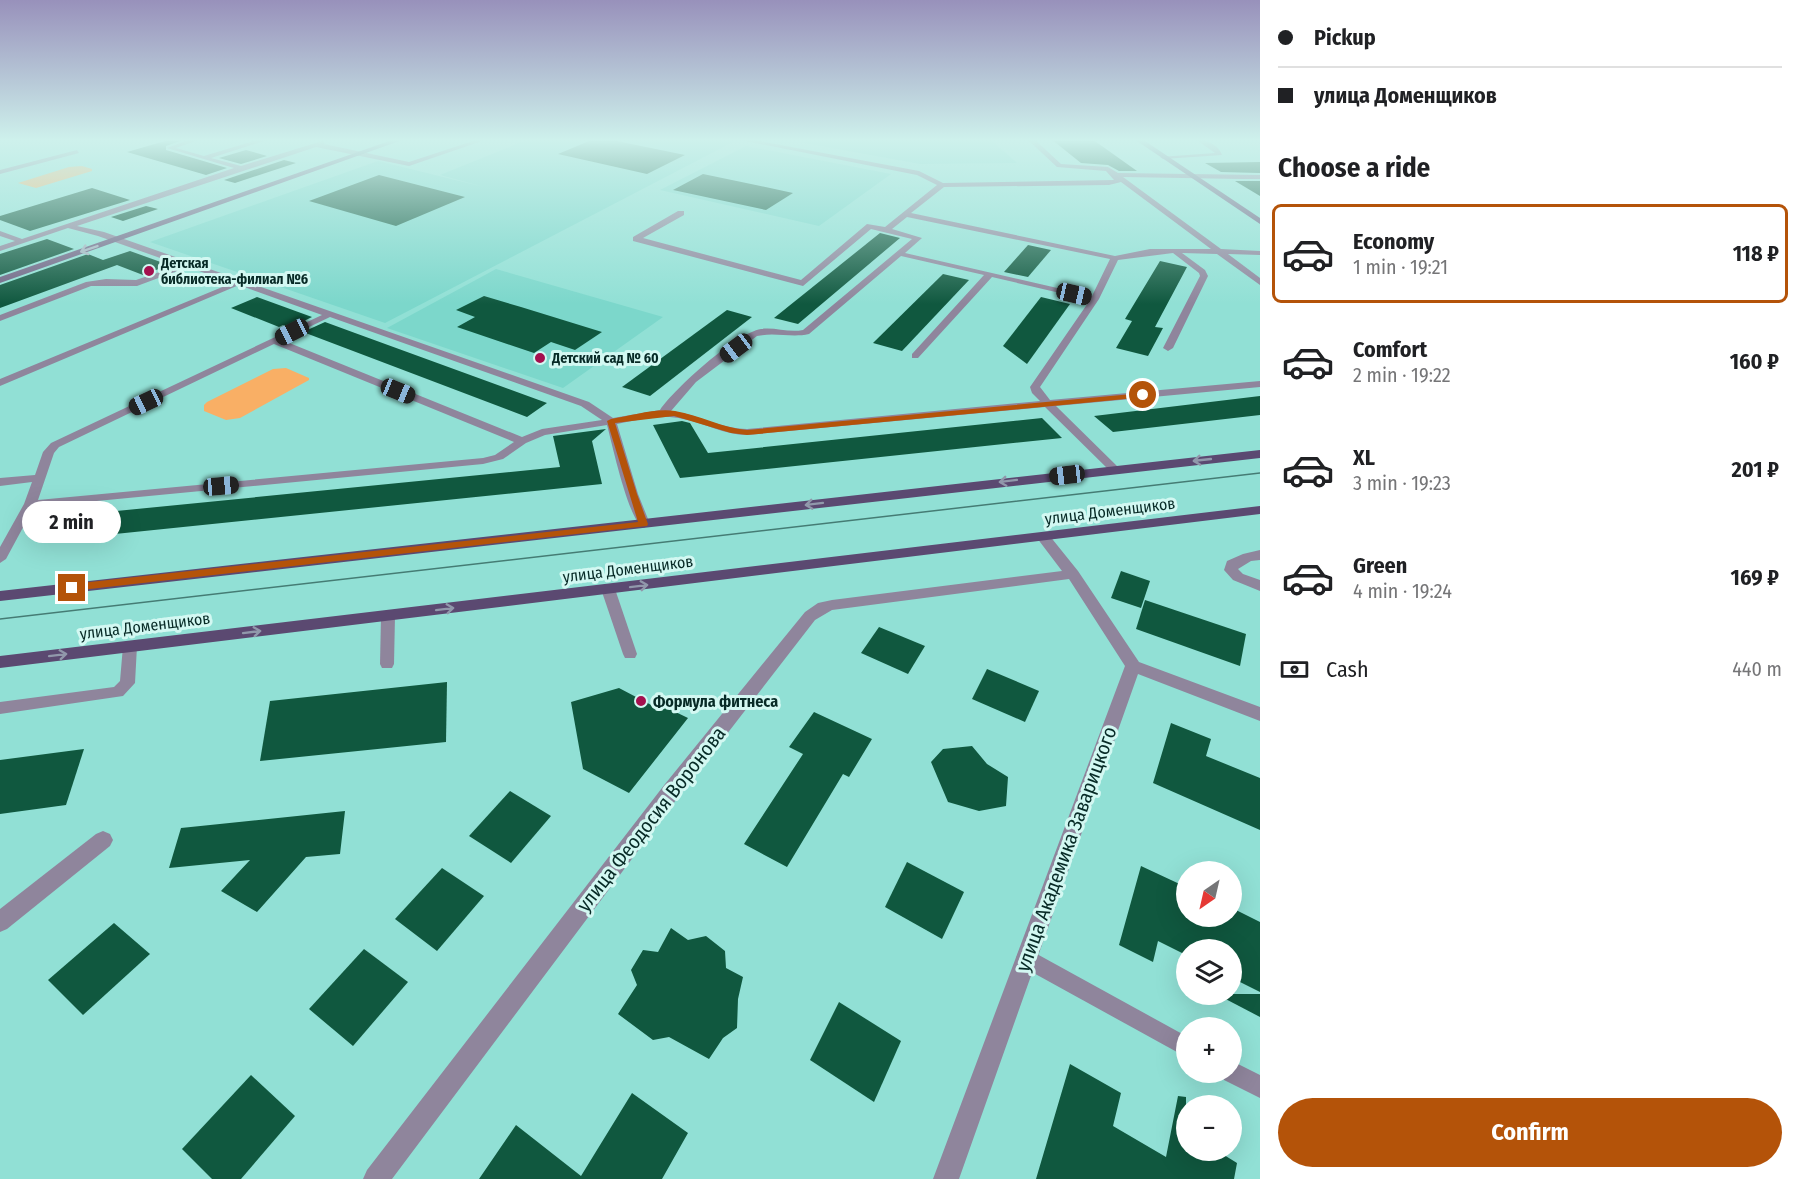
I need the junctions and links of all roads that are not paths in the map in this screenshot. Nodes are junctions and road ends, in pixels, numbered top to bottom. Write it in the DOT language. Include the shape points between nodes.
graph roads {
  1 [pos="163,194"];
  2 [pos="245,194"];
  3 [pos="930,194"];
  4 [pos="1141,194"];
  5 [pos="1218,194"];
  6 [pos="681,213"];
  7 [pos="905,214"];
  8 [pos="1260,222"];
  9 [pos="68,226"];
  10 [pos="886,230"];
  11 [pos="0,233"];
  12 [pos="117,239"];
  13 [pos="23,242"];
  14 [pos="0,249"];
  15 [pos="1176,252"];
  16 [pos="1221,253"];
  17 [pos="1260,253"];
  18 [pos="901,254"];
  19 [pos="1115,258"];
  20 [pos="188,265"];
  21 [pos="990,274"];
  22 [pos="0,280"];
  23 [pos="1260,282"];
  24 [pos="238,283"];
  25 [pos="1095,299"];
  26 [pos="328,315"];
  27 [pos="0,318"];
  28 [pos="275,341"];
  29 [pos="1168,348"];
  30 [pos="915,356"];
  31 [pos="0,383"];
  32 [pos="1260,384"];
  33 [pos="1049,405"];
  34 [pos="664,413"];
  35 [pos="611,421"];
  36 [pos="522,441"];
  37 [pos="1260,454"];
  38 [pos="1114,469"];
  39 [pos="38,478"];
  40 [pos="0,482"];
  41 [pos="30,504"];
  42 [pos="1260,510"];
  43 [pos="644,524"];
  44 [pos="1044,538"];
  45 [pos="1260,555"];
  46 [pos="0,559"];
  47 [pos="1073,574"];
  48 [pos="1260,586"];
  49 [pos="608,590"];
  50 [pos="0,596"];
  51 [pos="388,616"];
  52 [pos="130,646"];
  53 [pos="630,654"];
  54 [pos="0,662"];
  55 [pos="387,664"];
  56 [pos="1133,666"];
  57 [pos="0,708"];
  58 [pos="1260,714"];
  59 [pos="103,840"];
  60 [pos="0,922"];
  61 [pos="1026,958"];
  62 [pos="1176,1041"];
  63 [pos="1242,1077"];
  64 [pos="1260,1087"];
  65 [pos="376,1179"];
  66 [pos="946,1179"];
  1 -- 9 [label="lane"];
  2 -- 12 [label="street"];
  3 -- 7 [label="lane"];
  4 -- 16 [label="lane"];
  5 -- 8 [label="street"];
  6 -- 10 [label="lane" via="636,239 803,283 870,226"];
  7 -- 10 [label="lane"];
  7 -- 19 [label="lane"];
  9 -- 12 [label="lane"];
  9 -- 13 [label="lane"];
  10 -- 18 [label="lane" via="918,238"];
  11 -- 13 [label="lane"];
  12 -- 20 [label="lane"];
  12 -- 22 [label="street, one-way"];
  13 -- 14 [label="lane"];
  15 -- 16 [label="lane"];
  15 -- 19 [label="lane"];
  15 -- 29 [label="lane" via="1204,276"];
  16 -- 17 [label="lane"];
  16 -- 23 [label="lane"];
  18 -- 21 [label="lane"];
  18 -- 34 [label="lane" via="806,332 754,334 682,388"];
  19 -- 25 [label="lane"];
  20 -- 24 [label="lane"];
  20 -- 27 [label="lane" via="137,283 89,284"];
  21 -- 25 [label="lane"];
  21 -- 30 [label="lane"];
  24 -- 26 [label="lane"];
  24 -- 31 [label="lane"];
  25 -- 33 [label="lane" via="1036,384 1035,390"];
  26 -- 28 [label="lane"];
  26 -- 35 [label="lane" via="585,404"];
  28 -- 36 [label="lane"];
  28 -- 39 [label="lane" via="55,445"];
  32 -- 33 [label="lane"];
  33 -- 34 [label="lane" via="747,432"];
  33 -- 38 [label="lane"];
  34 -- 35 [label="lane"];
  35 -- 36 [label="lane" via="542,432"];
  35 -- 43 [label="lane"];
  36 -- 41 [label="lane" via="499,457 483,461"];
  37 -- 38 [label="main road, one-way"];
  38 -- 43 [label="main road, one-way"];
  39 -- 40 [label="lane"];
  39 -- 41 [label="lane"];
  41 -- 46 [label="lane"];
  42 -- 44 [label="main road, улица Доменщиков"];
  43 -- 50 [label="main road"];
  44 -- 47 [label="street"];
  49 -- 44 [label="main road, улица Доменщиков, one-way"];
  45 -- 48 [label="street" via="1238,560 1232,564 1232,570"];
  47 -- 56 [label="street"];
  47 -- 65 [label="street, улица Феодосия Воронова" via="832,605 816,611 665,800"];
  51 -- 49 [label="main road, улица Доменщиков, one-way"];
  49 -- 53 [label="lane"];
  52 -- 51 [label="main road, улица Доменщиков, one-way"];
  51 -- 55 [label="lane"];
  54 -- 52 [label="main road, улица Доменщиков, one-way"];
  52 -- 57 [label="lane" via="127,683 118,692"];
  56 -- 58 [label="street"];
  56 -- 61 [label="street, улица Академика Заварицкого"];
  59 -- 60 [label="street"];
  61 -- 62 [label="lane"];
  61 -- 66 [label="street, улица Академика Заварицкого"];
  63 -- 64 [label="lane"];
}
